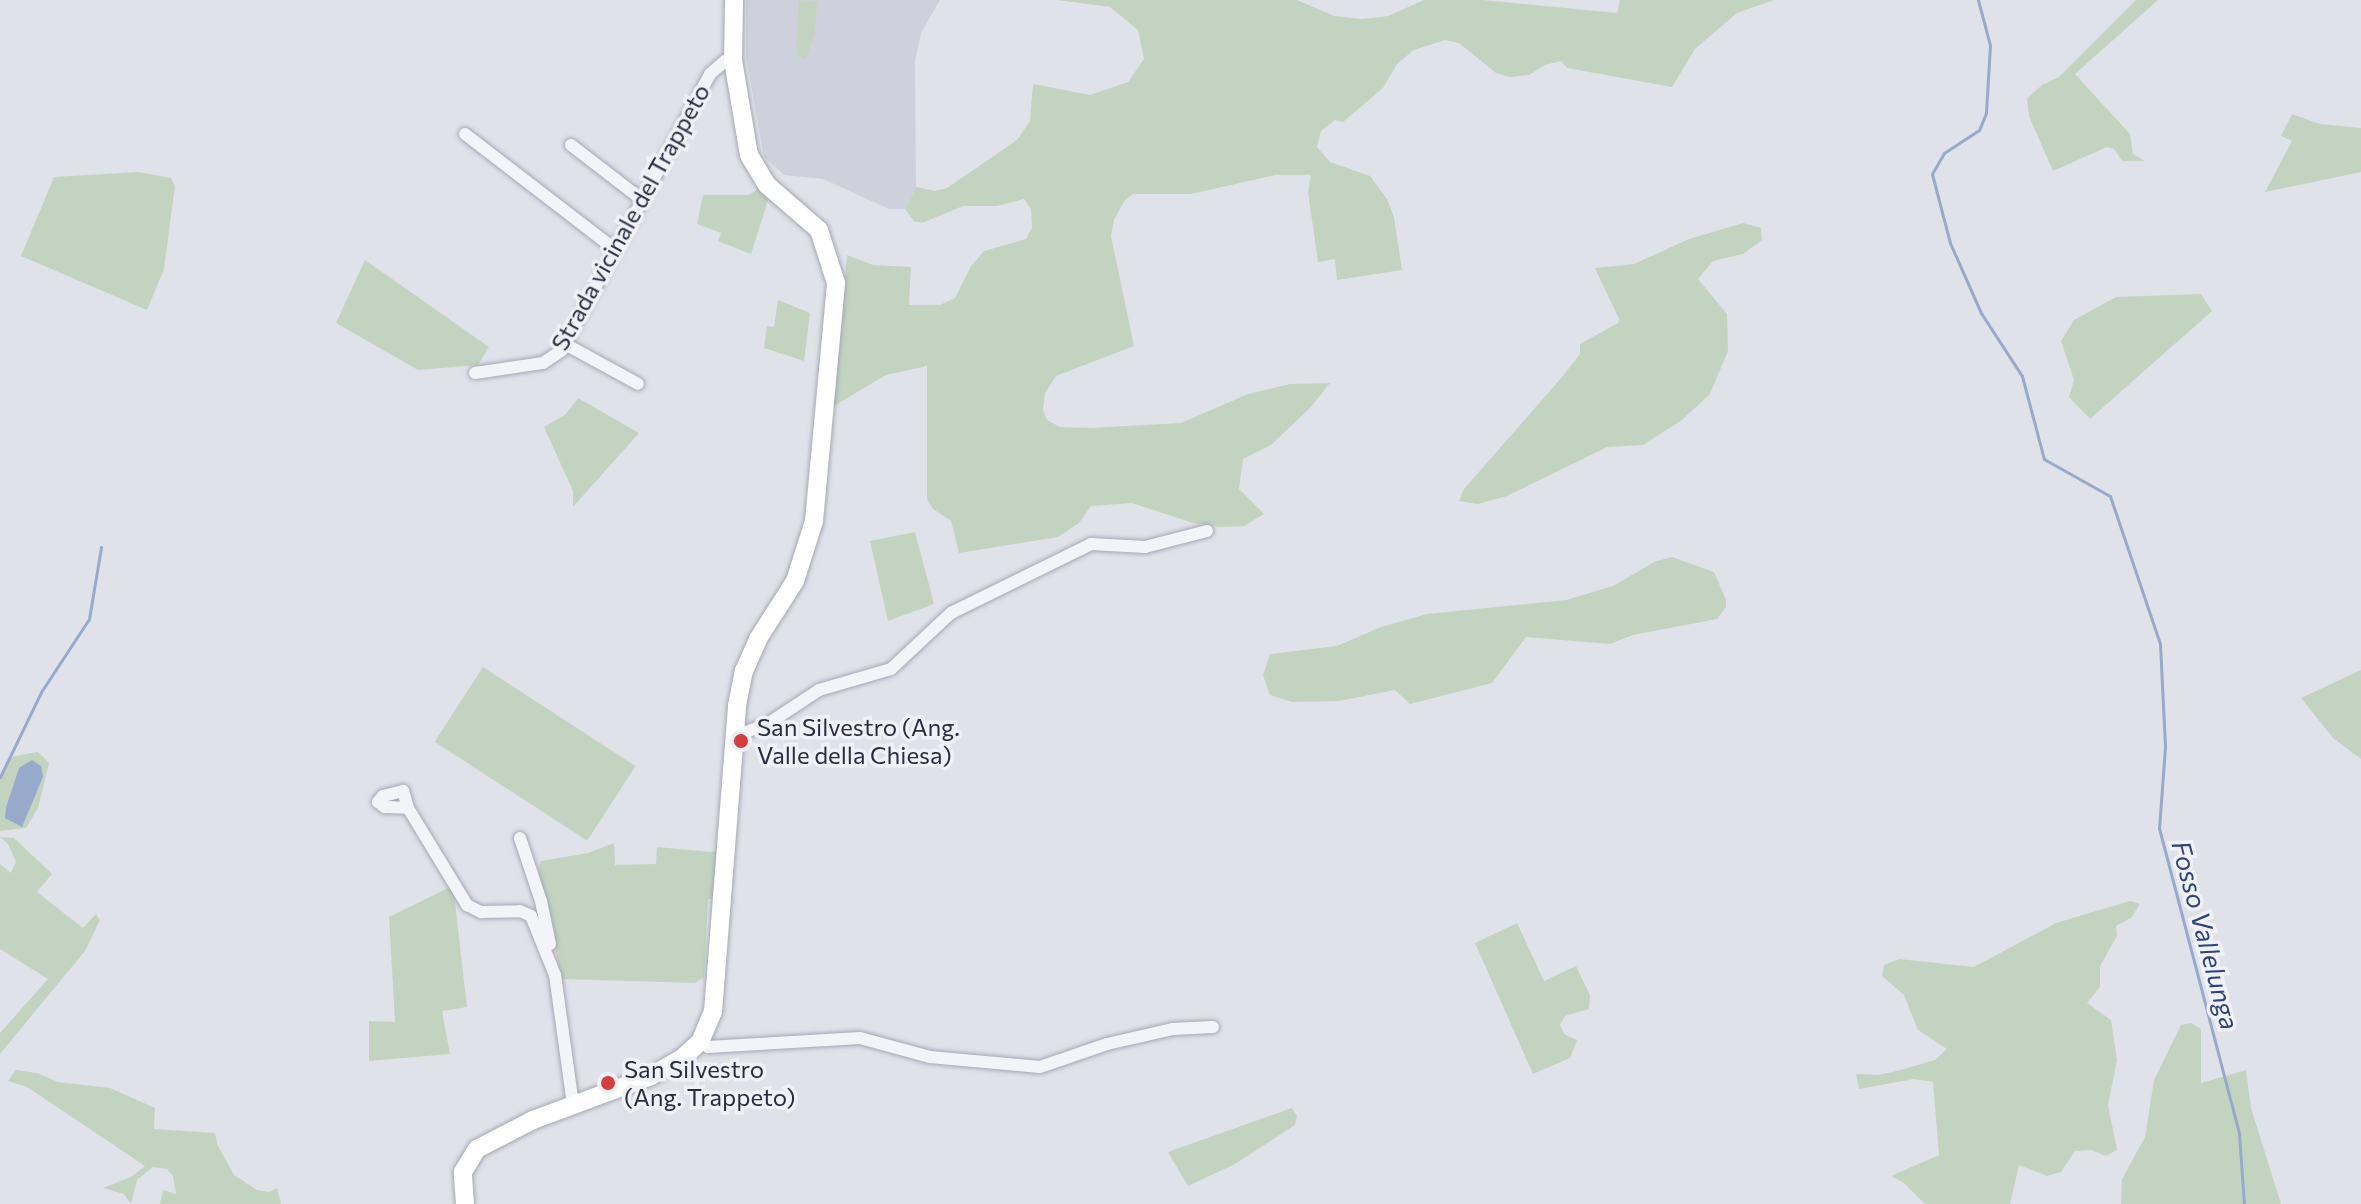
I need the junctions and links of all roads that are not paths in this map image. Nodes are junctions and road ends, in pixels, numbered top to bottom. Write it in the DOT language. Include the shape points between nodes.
graph roads {
  1 [pos="734,0"];
  2 [pos="733,60"];
  3 [pos="465,134"];
  4 [pos="571,145"];
  5 [pos="641,199"];
  6 [pos="613,248"];
  7 [pos="565,344"];
  8 [pos="475,373"];
  9 [pos="638,384"];
  10 [pos="1207,531"];
  11 [pos="734,737"];
  12 [pos="408,808"];
  13 [pos="520,838"];
  14 [pos="555,975"];
  15 [pos="1213,1027"];
  16 [pos="700,1042"];
  17 [pos="573,1105"];
  18 [pos="465,1204"];
  1 -- 2 [label="street"];
  2 -- 5 [label="street, Strada vicinale del Trappeto" via="710,74"];
  2 -- 11 [label="street" via="752,162 767,185 819,230 836,283 814,521 795,581 744,671"];
  3 -- 6 [label="street"];
  4 -- 5 [label="street"];
  5 -- 6 [label="street, Strada vicinale del Trappeto"];
  6 -- 7 [label="street, Strada vicinale del Trappeto"];
  7 -- 8 [label="street, Strada vicinale del Trappeto" via="543,363"];
  7 -- 9 [label="street"];
  10 -- 11 [label="street" via="1145,547 1091,544 942,618 891,669 819,690 769,723"];
  11 -- 16 [label="street" via="714,1001"];
  12 -- 14 [label="street" via="467,905 481,912 520,911 531,916"];
  13 -- 14 [label="street" via="541,901"];
  14 -- 17 [label="street"];
  15 -- 16 [label="street" via="1173,1029 1107,1044 1040,1067 930,1057 860,1038 708,1047"];
  16 -- 17 [label="street" via="651,1076"];
  17 -- 18 [label="street" via="477,1149 462,1178"];
}
